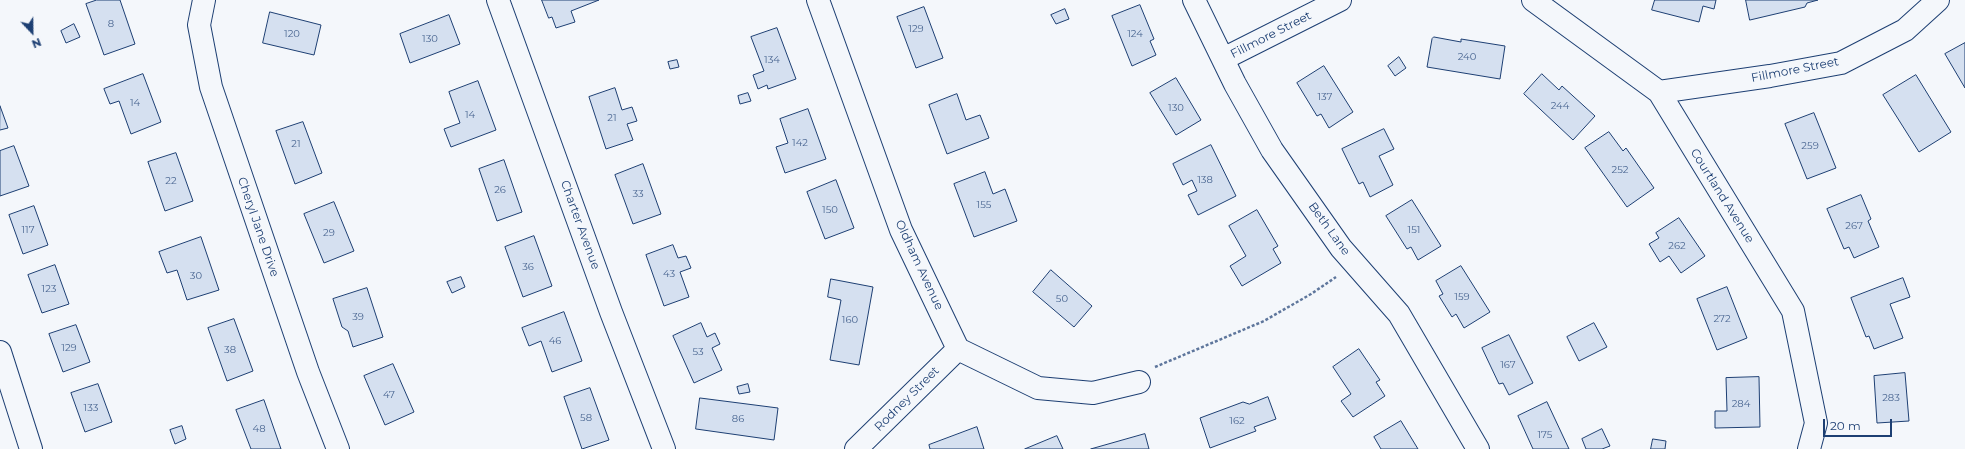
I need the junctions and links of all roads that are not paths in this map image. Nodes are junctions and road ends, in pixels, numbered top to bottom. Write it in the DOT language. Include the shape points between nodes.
graph roads {
  1 [pos="204,0"];
  2 [pos="498,0"];
  3 [pos="818,0"];
  4 [pos="1194,0"];
  5 [pos="1340,0"];
  6 [pos="1533,0"];
  7 [pos="1938,0"];
  8 [pos="1223,59"];
  9 [pos="1659,92"];
  10 [pos="958,349"];
  11 [pos="0,352"];
  12 [pos="1139,382"];
  13 [pos="31,449"];
  14 [pos="338,449"];
  15 [pos="664,449"];
  16 [pos="856,449"];
  17 [pos="1478,449"];
  18 [pos="1809,449"];
  1 -- 14 [label="street, Cheryl Jane Drive" via="199,25 211,87 308,372"];
  2 -- 15 [label="street, Charter Avenue" via="611,312"];
  3 -- 10 [label="street, Oldham Avenue" via="901,230"];
  4 -- 8 [label="street, Beth Lane"];
  5 -- 8 [label="street, Fillmore Street"];
  6 -- 9 [label="street, Courtland Avenue"];
  7 -- 9 [label="street, Fillmore Street" via="1905,30 1841,62 1770,76"];
  8 -- 17 [label="street, Beth Lane" via="1272,150 1340,248 1398,314"];
  9 -- 18 [label="street, Courtland Avenue" via="1793,311 1816,423"];
  10 -- 12 [label="street" via="1038,388 1093,393"];
  10 -- 16 [label="street, Rodney Street"];
  11 -- 13 [label="street"];
}
